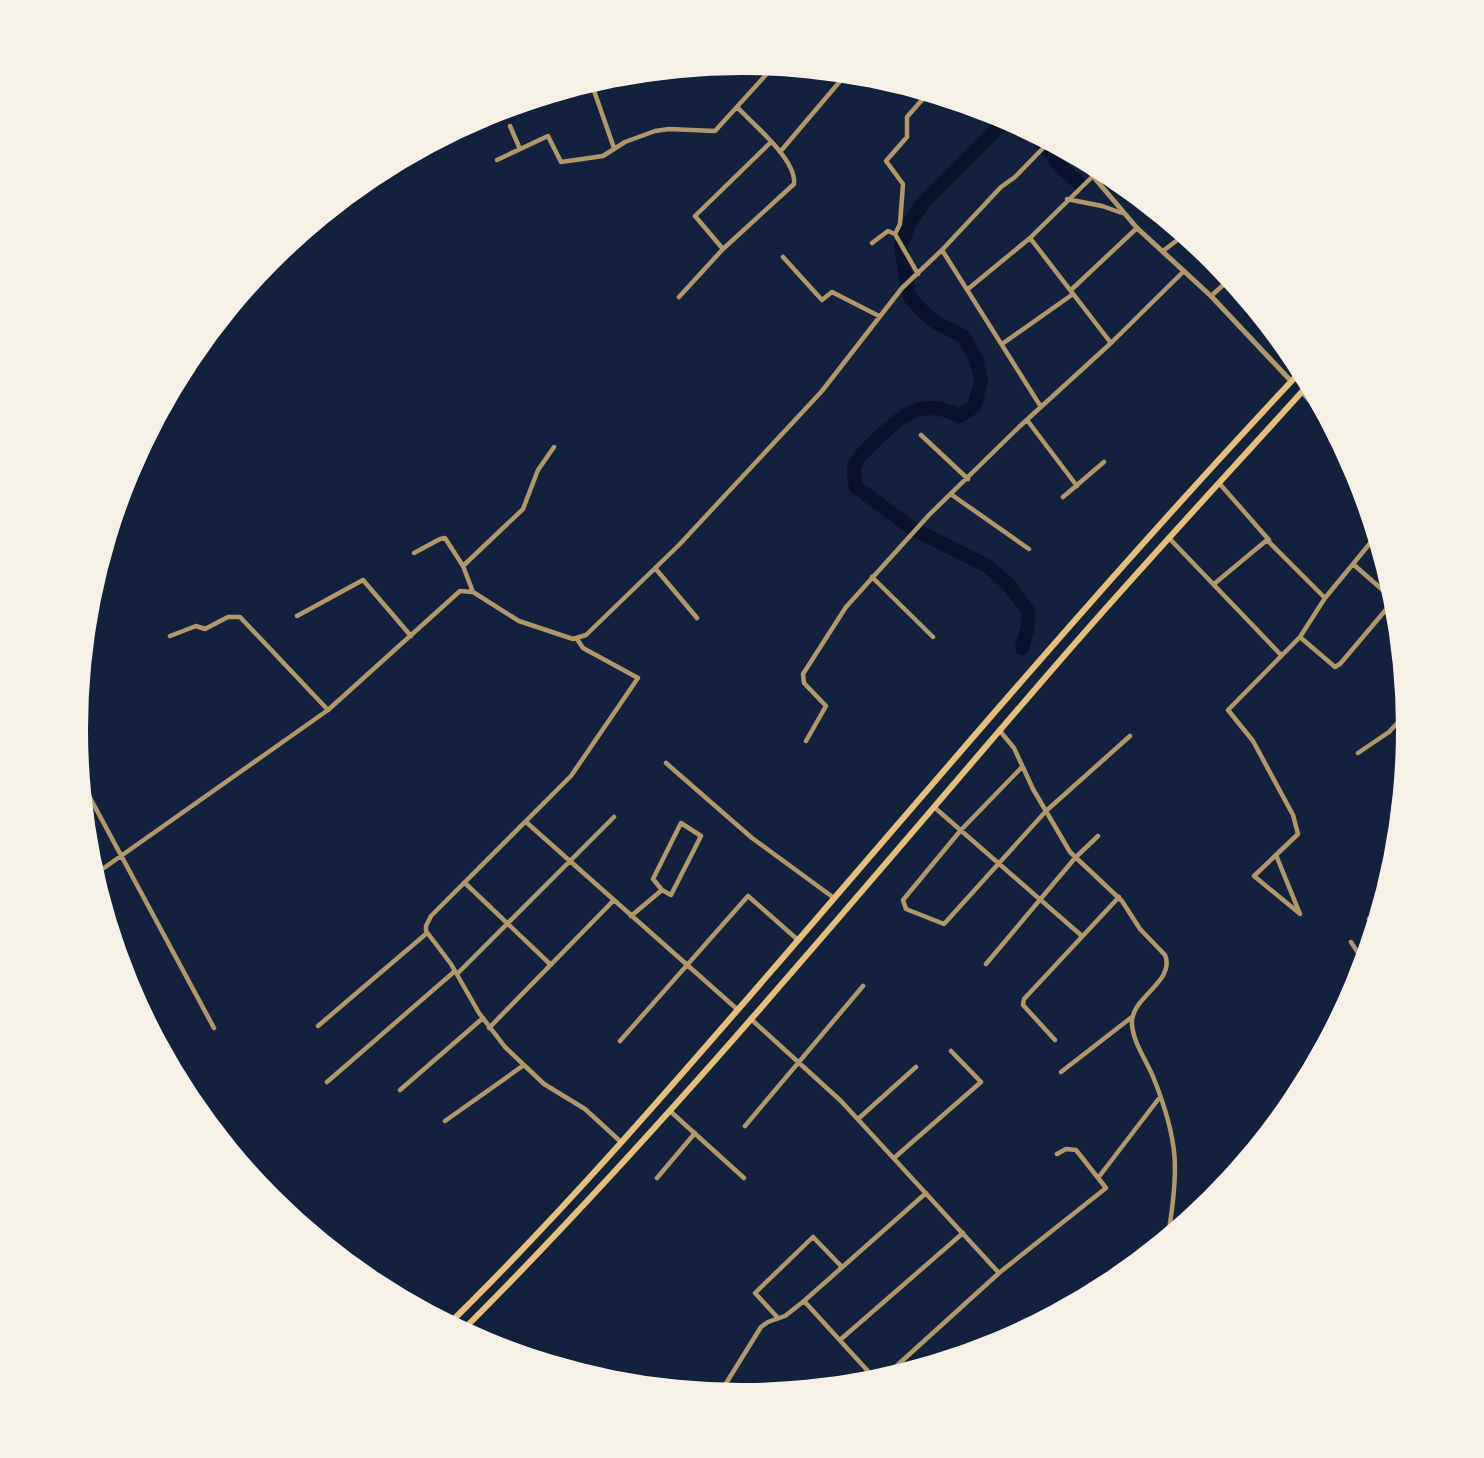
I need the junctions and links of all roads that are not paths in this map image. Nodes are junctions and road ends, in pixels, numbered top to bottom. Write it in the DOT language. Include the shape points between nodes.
graph roads {
  1 [pos="764,76"];
  2 [pos="840,83"];
  3 [pos="595,93"];
  4 [pos="921,101"];
  5 [pos="738,108"];
  6 [pos="510,126"];
  7 [pos="771,142"];
  8 [pos="614,148"];
  9 [pos="520,149"];
  10 [pos="1042,149"];
  11 [pos="780,152"];
  12 [pos="497,160"];
  13 [pos="1092,177"];
  14 [pos="1069,197"];
  15 [pos="1123,213"];
  16 [pos="1137,228"];
  17 [pos="897,236"];
  18 [pos="1030,237"];
  19 [pos="1177,241"];
  20 [pos="872,243"];
  21 [pos="723,249"];
  22 [pos="942,250"];
  23 [pos="1163,251"];
  24 [pos="782,257"];
  25 [pos="1184,271"];
  26 [pos="916,275"];
  27 [pos="1222,286"];
  28 [pos="968,289"];
  29 [pos="1072,292"];
  30 [pos="1211,296"];
  31 [pos="679,297"];
  32 [pos="879,316"];
  33 [pos="1111,343"];
  34 [pos="1002,344"];
  35 [pos="1294,379"];
  36 [pos="1302,392"];
  37 [pos="1041,407"];
  38 [pos="1027,420"];
  39 [pos="921,435"];
  40 [pos="554,447"];
  41 [pos="1104,462"];
  42 [pos="968,479"];
  43 [pos="1219,483"];
  44 [pos="1077,486"];
  45 [pos="952,495"];
  46 [pos="1063,497"];
  47 [pos="1169,538"];
  48 [pos="1270,541"];
  49 [pos="1369,545"];
  50 [pos="1029,549"];
  51 [pos="414,553"];
  52 [pos="1353,564"];
  53 [pos="463,566"];
  54 [pos="655,568"];
  55 [pos="872,577"];
  56 [pos="1214,584"];
  57 [pos="1380,587"];
  58 [pos="473,592"];
  59 [pos="1325,597"];
  60 [pos="1385,611"];
  61 [pos="298,616"];
  62 [pos="697,618"];
  63 [pos="170,636"];
  64 [pos="411,636"];
  65 [pos="1300,636"];
  66 [pos="933,637"];
  67 [pos="577,639"];
  68 [pos="1281,655"];
  69 [pos="328,710"];
  70 [pos="1396,725"];
  71 [pos="1000,730"];
  72 [pos="1130,736"];
  73 [pos="806,741"];
  74 [pos="1358,753"];
  75 [pos="666,763"];
  76 [pos="1022,767"];
  77 [pos="93,802"];
  78 [pos="934,807"];
  79 [pos="1046,811"];
  80 [pos="614,817"];
  81 [pos="526,822"];
  82 [pos="961,830"];
  83 [pos="1098,836"];
  84 [pos="121,855"];
  85 [pos="1276,855"];
  86 [pos="1075,858"];
  87 [pos="569,860"];
  88 [pos="1000,863"];
  89 [pos="104,868"];
  90 [pos="465,883"];
  91 [pos="662,890"];
  92 [pos="1119,897"];
  93 [pos="834,898"];
  94 [pos="1041,898"];
  95 [pos="614,900"];
  96 [pos="631,916"];
  97 [pos="507,923"];
  98 [pos="427,933"];
  99 [pos="1083,936"];
  100 [pos="799,940"];
  101 [pos="1351,942"];
  102 [pos="1357,951"];
  103 [pos="986,964"];
  104 [pos="551,965"];
  105 [pos="687,965"];
  106 [pos="456,972"];
  107 [pos="863,986"];
  108 [pos="738,1010"];
  109 [pos="1132,1017"];
  110 [pos="483,1018"];
  111 [pos="752,1020"];
  112 [pos="318,1026"];
  113 [pos="214,1028"];
  114 [pos="489,1028"];
  115 [pos="1055,1040"];
  116 [pos="620,1041"];
  117 [pos="951,1051"];
  118 [pos="800,1062"];
  119 [pos="524,1065"];
  120 [pos="916,1067"];
  121 [pos="1060,1072"];
  122 [pos="327,1082"];
  123 [pos="400,1090"];
  124 [pos="1161,1097"];
  125 [pos="669,1110"];
  126 [pos="858,1119"];
  127 [pos="445,1121"];
  128 [pos="745,1126"];
  129 [pos="695,1133"];
  130 [pos="621,1142"];
  131 [pos="1057,1154"];
  132 [pos="894,1158"];
  133 [pos="657,1178"];
  134 [pos="744,1178"];
  135 [pos="1098,1178"];
  136 [pos="926,1192"];
  137 [pos="1170,1224"];
  138 [pos="963,1233"];
  139 [pos="842,1267"];
  140 [pos="999,1273"];
  141 [pos="804,1301"];
  142 [pos="457,1317"];
  143 [pos="778,1318"];
  144 [pos="470,1323"];
  145 [pos="840,1340"];
  146 [pos="898,1363"];
  147 [pos="869,1370"];
  148 [pos="727,1382"];
  1 -- 5 [label="street"];
  2 -- 11 [label="street"];
  3 -- 8 [label="street"];
  4 -- 17 [label="street" via="907,117 907,137 886,161 903,184"];
  5 -- 7 [label="street"];
  5 -- 8 [label="street" via="715,131 669,129"];
  6 -- 9 [label="street"];
  7 -- 11 [label="street"];
  7 -- 21 [label="street" via="695,216"];
  8 -- 9 [label="street" via="603,156 561,162 548,136"];
  9 -- 12 [label="street"];
  10 -- 22 [label="street"];
  11 -- 21 [label="street" via="794,184"];
  13 -- 14 [label="street"];
  13 -- 15 [label="street"];
  14 -- 15 [label="street"];
  14 -- 18 [label="street"];
  15 -- 16 [label="street"];
  16 -- 23 [label="street"];
  16 -- 29 [label="street"];
  17 -- 20 [label="street" via="888,231"];
  17 -- 26 [label="street"];
  18 -- 28 [label="street"];
  18 -- 29 [label="street"];
  19 -- 23 [label="street"];
  21 -- 31 [label="street"];
  22 -- 26 [label="street"];
  22 -- 28 [label="street"];
  23 -- 25 [label="street"];
  24 -- 32 [label="street" via="822,300 832,292"];
  25 -- 30 [label="street"];
  25 -- 33 [label="street"];
  26 -- 32 [label="street"];
  27 -- 30 [label="street"];
  28 -- 34 [label="street"];
  29 -- 33 [label="street"];
  29 -- 34 [label="street"];
  30 -- 35 [label="street"];
  32 -- 54 [label="street" via="822,391"];
  33 -- 37 [label="street"];
  34 -- 37 [label="street"];
  35 -- 93 [label="main road" via="1078,617"];
  36 -- 43 [label="main road"];
  37 -- 38 [label="street"];
  38 -- 42 [label="street"];
  38 -- 44 [label="street"];
  39 -- 42 [label="street"];
  40 -- 53 [label="street" via="538,470 523,509"];
  41 -- 44 [label="street"];
  42 -- 45 [label="street"];
  43 -- 47 [label="main road"];
  43 -- 48 [label="street"];
  44 -- 46 [label="street"];
  45 -- 50 [label="street"];
  45 -- 55 [label="street"];
  47 -- 56 [label="street"];
  47 -- 71 [label="main road"];
  48 -- 56 [label="street" via="1263,540"];
  48 -- 59 [label="street"];
  49 -- 52 [label="street"];
  51 -- 53 [label="street" via="444,538"];
  52 -- 57 [label="street"];
  52 -- 59 [label="street"];
  53 -- 58 [label="street"];
  54 -- 62 [label="street"];
  54 -- 67 [label="street"];
  55 -- 66 [label="street"];
  55 -- 73 [label="street" via="846,607 803,674 804,683 826,706"];
  56 -- 68 [label="street"];
  58 -- 64 [label="street" via="460,591"];
  58 -- 67 [label="street" via="519,621"];
  59 -- 65 [label="street"];
  60 -- 65 [label="street" via="1335,667"];
  61 -- 64 [label="street" via="363,580"];
  63 -- 69 [label="street" via="240,617"];
  64 -- 69 [label="street"];
  65 -- 68 [label="street"];
  67 -- 81 [label="street" via="583,648 638,678 580,764"];
  68 -- 85 [label="street" via="1228,710 1253,741 1293,816 1298,834"];
  69 -- 84 [label="street"];
  70 -- 74 [label="street"];
  71 -- 76 [label="street"];
  71 -- 78 [label="main road"];
  72 -- 79 [label="street"];
  75 -- 93 [label="street" via="752,838"];
  76 -- 79 [label="street"];
  76 -- 82 [label="street"];
  77 -- 84 [label="street"];
  78 -- 82 [label="street"];
  78 -- 111 [label="main road"];
  79 -- 86 [label="street"];
  79 -- 88 [label="street"];
  80 -- 87 [label="street"];
  81 -- 87 [label="street"];
  81 -- 90 [label="street"];
  82 -- 88 [label="street"];
  82 -- 88 [label="street" via="903,900 906,909 944,924"];
  83 -- 86 [label="street"];
  84 -- 89 [label="street"];
  84 -- 113 [label="street"];
  85 -- 85 [label="street" via="1254,876 1300,914 1285,878"];
  86 -- 92 [label="street"];
  86 -- 94 [label="street"];
  87 -- 95 [label="street"];
  87 -- 97 [label="street"];
  88 -- 94 [label="street"];
  90 -- 97 [label="street"];
  90 -- 98 [label="street" via="431,916"];
  91 -- 91 [label="street" via="671,895 701,836 681,823 653,879"];
  91 -- 96 [label="street"];
  92 -- 99 [label="street"];
  92 -- 109 [label="street" via="1167,961 1166,970"];
  93 -- 100 [label="main road"];
  94 -- 99 [label="street"];
  94 -- 103 [label="street"];
  95 -- 96 [label="street"];
  95 -- 104 [label="street"];
  96 -- 105 [label="street"];
  97 -- 104 [label="street"];
  97 -- 106 [label="street"];
  98 -- 106 [label="street"];
  98 -- 112 [label="street"];
  99 -- 115 [label="street" via="1023,1002"];
  100 -- 105 [label="street" via="748,896"];
  100 -- 108 [label="main road"];
  101 -- 102 [label="street"];
  104 -- 114 [label="street"];
  105 -- 108 [label="street"];
  105 -- 116 [label="street"];
  106 -- 110 [label="street"];
  106 -- 122 [label="street"];
  107 -- 118 [label="street"];
  108 -- 130 [label="main road"];
  109 -- 121 [label="street"];
  109 -- 124 [label="street" via="1135,1038"];
  110 -- 114 [label="street"];
  110 -- 123 [label="street"];
  111 -- 118 [label="street"];
  111 -- 125 [label="main road"];
  114 -- 119 [label="street"];
  117 -- 132 [label="street" via="981,1082"];
  118 -- 126 [label="street"];
  118 -- 128 [label="street"];
  119 -- 127 [label="street"];
  119 -- 130 [label="street"];
  120 -- 126 [label="street"];
  124 -- 135 [label="street"];
  124 -- 137 [label="street" via="1172,1130 1177,1171"];
  125 -- 129 [label="street"];
  125 -- 144 [label="main road"];
  126 -- 132 [label="street"];
  129 -- 133 [label="street"];
  129 -- 134 [label="street"];
  130 -- 142 [label="main road"];
  131 -- 135 [label="street" via="1076,1150"];
  132 -- 136 [label="street"];
  135 -- 140 [label="street" via="1106,1188"];
  136 -- 138 [label="street"];
  136 -- 139 [label="street"];
  138 -- 140 [label="street"];
  138 -- 145 [label="street"];
  139 -- 141 [label="street"];
  139 -- 143 [label="street" via="813,1237 755,1293"];
  140 -- 146 [label="street"];
  141 -- 143 [label="street"];
  141 -- 145 [label="street"];
  143 -- 148 [label="street" via="761,1327"];
  145 -- 147 [label="street"];
}
